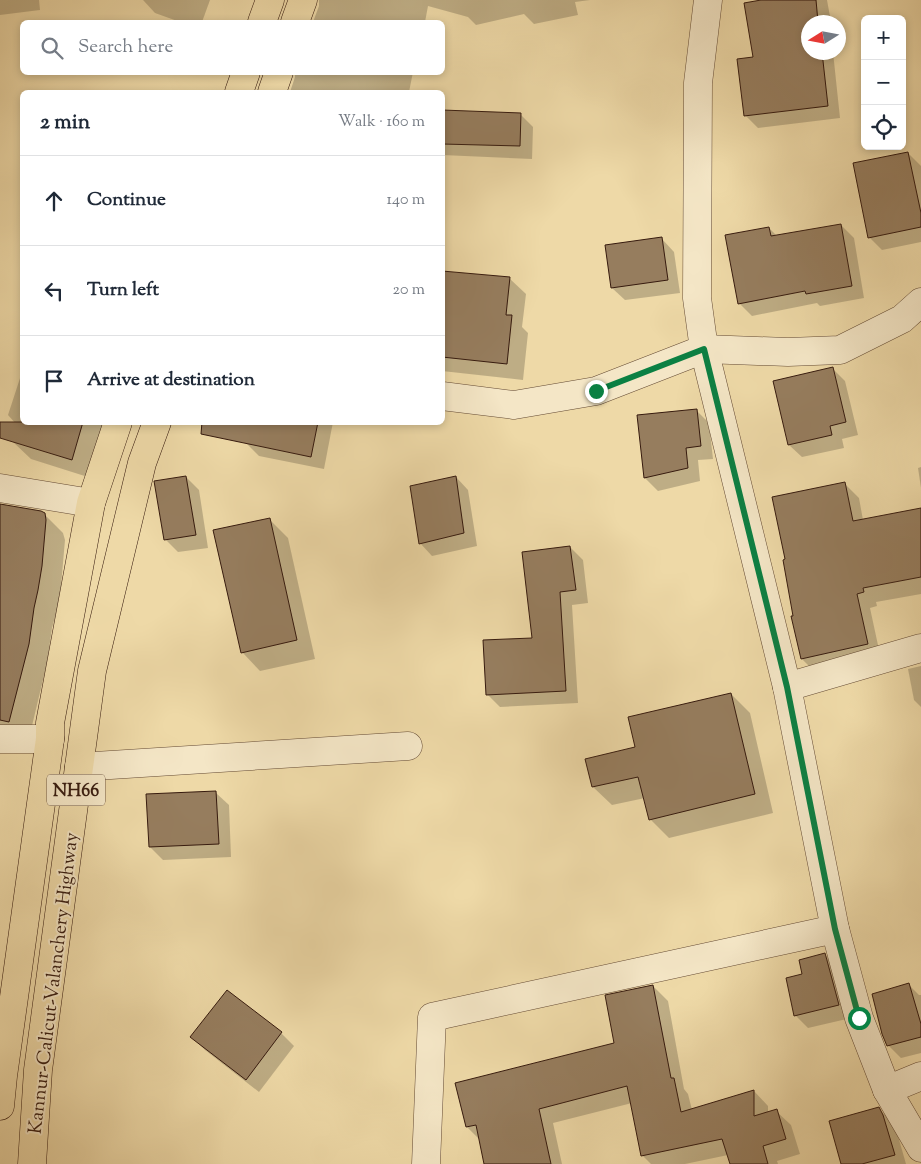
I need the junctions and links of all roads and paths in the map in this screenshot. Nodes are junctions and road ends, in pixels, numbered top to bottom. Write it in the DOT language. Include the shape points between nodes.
graph roads {
  1 [pos="270,0"];
  2 [pos="303,0"];
  3 [pos="708,0"];
  4 [pos="263,20"];
  5 [pos="297,20"];
  6 [pos="245,75"];
  7 [pos="278,75"];
  8 [pos="240,90"];
  9 [pos="273,90"];
  10 [pos="921,302"];
  11 [pos="704,349"];
  12 [pos="445,396"];
  13 [pos="117,425"];
  14 [pos="155,425"];
  15 [pos="0,488"];
  16 [pos="91,503"];
  17 [pos="921,648"];
  18 [pos="787,687"];
  19 [pos="0,739"];
  20 [pos="50,739"];
  21 [pos="408,746"];
  22 [pos="79,767"];
  23 [pos="835,929"];
  24 [pos="2,1076"];
  25 [pos="921,1076"];
  26 [pos="887,1090"];
  27 [pos="0,1106"];
  28 [pos="921,1148"];
  29 [pos="32,1164"];
  30 [pos="426,1164"];
  1 -- 4 [label="highway"];
  2 -- 5 [label="highway"];
  3 -- 11 [label="street" via="698,83 697,298"];
  6 -- 8 [label="highway"];
  7 -- 9 [label="highway"];
  10 -- 11 [label="street" via="902,318 840,350"];
  11 -- 12 [label="street" via="596,391 514,405"];
  11 -- 18 [label="street"];
  13 -- 16 [label="highway, Kannur-Calicut-Valanchery Highway / NH66"];
  14 -- 22 [label="highway, Kannur-Calicut-Valanchery Highway / NH66" via="142,463 92,671"];
  15 -- 16 [label="street"];
  16 -- 20 [label="highway, Kannur-Calicut-Valanchery Highway / NH66" via="50,723"];
  17 -- 18 [label="street"];
  18 -- 23 [label="street"];
  19 -- 20 [label="street"];
  20 -- 24 [label="highway, Kannur-Calicut-Valanchery Highway / NH66"];
  21 -- 22 [label="street"];
  22 -- 29 [label="highway, Kannur-Calicut-Valanchery Highway / NH66" via="38,1070"];
  23 -- 26 [label="street" via="859,1018"];
  23 -- 30 [label="street" via="432,1017"];
  24 -- 27 [label="highway, Kannur-Calicut-Valanchery Highway / NH66"];
  25 -- 26 [label="street"];
  26 -- 28 [label="street"];
}
